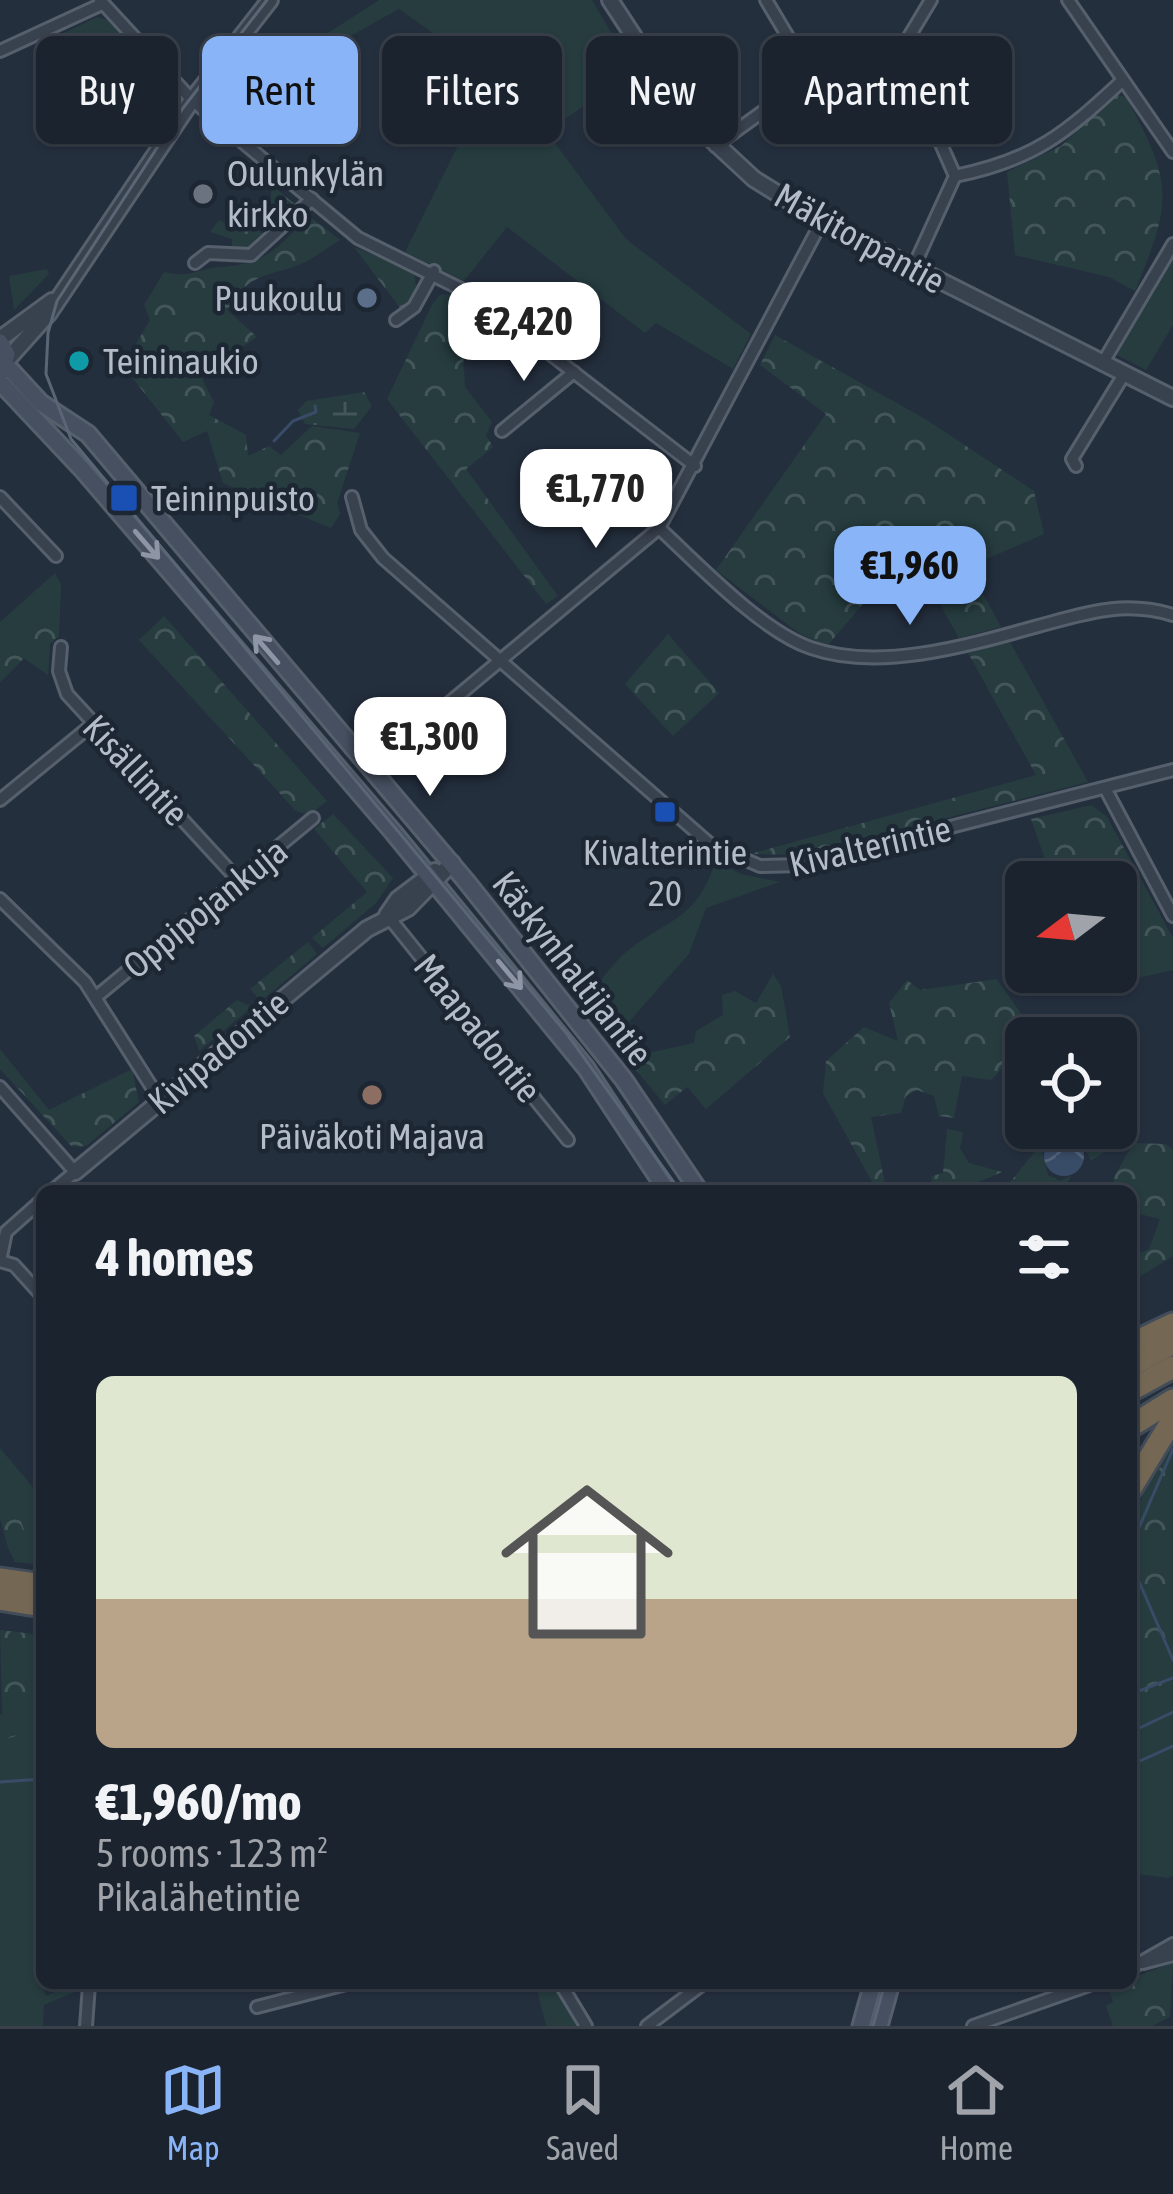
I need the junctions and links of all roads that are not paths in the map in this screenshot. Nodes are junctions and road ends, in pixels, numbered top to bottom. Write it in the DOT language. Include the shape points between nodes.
graph roads {
  1 [pos="270,0"];
  2 [pos="610,0"];
  3 [pos="766,0"];
  4 [pos="931,0"];
  5 [pos="1068,0"];
  6 [pos="101,2"];
  7 [pos="788,36"];
  8 [pos="909,36"];
  9 [pos="0,51"];
  10 [pos="1124,80"];
  11 [pos="192,100"];
  12 [pos="762,110"];
  13 [pos="941,144"];
  14 [pos="715,146"];
  15 [pos="1173,152"];
  16 [pos="955,176"];
  17 [pos="311,200"];
  18 [pos="822,221"];
  19 [pos="1173,244"];
  20 [pos="195,263"];
  21 [pos="913,268"];
  22 [pos="434,271"];
  23 [pos="56,298"];
  24 [pos="396,320"];
  25 [pos="0,340"];
  26 [pos="1102,364"];
  27 [pos="4,366"];
  28 [pos="574,372"];
  29 [pos="1123,376"];
  30 [pos="0,382"];
  31 [pos="1173,398"];
  32 [pos="502,430"];
  33 [pos="695,466"];
  34 [pos="1076,466"];
  35 [pos="0,497"];
  36 [pos="352,497"];
  37 [pos="659,528"];
  38 [pos="56,556"];
  39 [pos="1173,615"];
  40 [pos="61,646"];
  41 [pos="502,661"];
  42 [pos="93,724"];
  43 [pos="370,770"];
  44 [pos="1173,770"];
  45 [pos="1106,788"];
  46 [pos="0,800"];
  47 [pos="313,818"];
  48 [pos="452,863"];
  49 [pos="238,881"];
  50 [pos="429,881"];
  51 [pos="0,899"];
  52 [pos="387,915"];
  53 [pos="1173,916"];
  54 [pos="96,997"];
  55 [pos="0,1087"];
  56 [pos="160,1100"];
  57 [pos="568,1140"];
  58 [pos="75,1172"];
  59 [pos="59,1185"];
  60 [pos="663,1185"];
  61 [pos="695,1185"];
  62 [pos="36,1205"];
  63 [pos="0,1261"];
  64 [pos="36,1289"];
  65 [pos="1173,1324"];
  66 [pos="1137,1341"];
  67 [pos="1173,1343"];
  68 [pos="1137,1363"];
  69 [pos="1173,1367"];
  70 [pos="1137,1387"];
  71 [pos="1173,1400"];
  72 [pos="1173,1419"];
  73 [pos="1137,1422"];
  74 [pos="1137,1478"];
  75 [pos="0,1567"];
  76 [pos="36,1571"];
  77 [pos="0,1579"];
  78 [pos="36,1585"];
  79 [pos="0,1599"];
  80 [pos="36,1605"];
  81 [pos="1173,1944"];
  82 [pos="1173,1955"];
  83 [pos="1137,1966"];
  84 [pos="89,1989"];
  85 [pos="327,1989"];
  86 [pos="564,1989"];
  87 [pos="696,1989"];
  88 [pos="871,1989"];
  89 [pos="889,1989"];
  90 [pos="1078,1989"];
  91 [pos="257,2007"];
  92 [pos="86,2026"];
  93 [pos="586,2026"];
  94 [pos="647,2026"];
  95 [pos="861,2026"];
  96 [pos="879,2026"];
  97 [pos="973,2026"];
  1 -- 11 [label="street"];
  2 -- 14 [label="street, Mäkitorpantie"];
  3 -- 7 [label="street"];
  4 -- 8 [label="street"];
  5 -- 10 [label="street"];
  6 -- 9 [label="street"];
  6 -- 11 [label="street"];
  10 -- 15 [label="street"];
  10 -- 16 [label="street" via="1046,148"];
  11 -- 17 [label="street"];
  11 -- 23 [label="street"];
  12 -- 14 [label="street"];
  13 -- 16 [label="street"];
  14 -- 18 [label="street, Mäkitorpantie"];
  16 -- 21 [label="street"];
  17 -- 20 [label="street" via="251,255 208,253"];
  17 -- 22 [label="street" via="358,238"];
  18 -- 21 [label="street, Mäkitorpantie"];
  18 -- 33 [label="street"];
  19 -- 26 [label="street"];
  21 -- 26 [label="street, Mäkitorpantie"];
  22 -- 24 [label="street" via="414,307"];
  22 -- 28 [label="street"];
  23 -- 25 [label="street"];
  23 -- 27 [label="street"];
  25 -- 27 [label="main road"];
  26 -- 29 [label="street, Mäkitorpantie"];
  43 -- 27 [label="main road, Käskynhaltijantie, one-way" via="103,451"];
  28 -- 32 [label="street"];
  28 -- 33 [label="street"];
  29 -- 31 [label="street, Mäkitorpantie"];
  29 -- 34 [label="street" via="1072,459"];
  30 -- 50 [label="main road, Käskynhaltijantie, one-way"];
  33 -- 37 [label="street"];
  35 -- 38 [label="street"];
  36 -- 41 [label="street, Kivalterintie" via="373,547"];
  37 -- 39 [label="street" via="790,638 837,654 964,644 1114,605"];
  37 -- 41 [label="street"];
  40 -- 42 [label="street, Kisällintie" via="63,687"];
  41 -- 43 [label="street"];
  41 -- 45 [label="street, Kivalterintie" via="711,844 760,866 802,866"];
  42 -- 46 [label="street"];
  42 -- 49 [label="street, Kisällintie"];
  43 -- 48 [label="main road, Käskynhaltijantie"];
  44 -- 45 [label="street, Kivalterintie"];
  45 -- 53 [label="street"];
  47 -- 49 [label="street, Oppipojankuja"];
  48 -- 50 [label="street, Kivipadontie"];
  48 -- 61 [label="main road, Käskynhaltijantie" via="615,1068"];
  49 -- 54 [label="street, Oppipojankuja"];
  50 -- 52 [label="street, Kivipadontie"];
  50 -- 60 [label="main road, Käskynhaltijantie, one-way" via="586,1068"];
  51 -- 54 [label="street"];
  52 -- 56 [label="street, Kivipadontie"];
  52 -- 57 [label="street, Maapadontie"];
  54 -- 56 [label="street"];
  55 -- 58 [label="street"];
  56 -- 58 [label="street, Kivipadontie"];
  58 -- 59 [label="street, Kivipadontie"];
  62 -- 63 [label="street" via="8,1228"];
  63 -- 64 [label="street"];
  65 -- 66 [label="highway"];
  67 -- 68 [label="highway"];
  69 -- 70 [label="highway"];
  71 -- 73 [label="highway"];
  72 -- 74 [label="highway"];
  75 -- 76 [label="highway"];
  77 -- 78 [label="highway"];
  79 -- 80 [label="highway"];
  81 -- 83 [label="street"];
  82 -- 83 [label="street"];
  84 -- 92 [label="street"];
  85 -- 91 [label="street"];
  86 -- 93 [label="street"];
  87 -- 94 [label="street"];
  88 -- 95 [label="main road"];
  89 -- 96 [label="main road"];
  90 -- 97 [label="street"];
}
